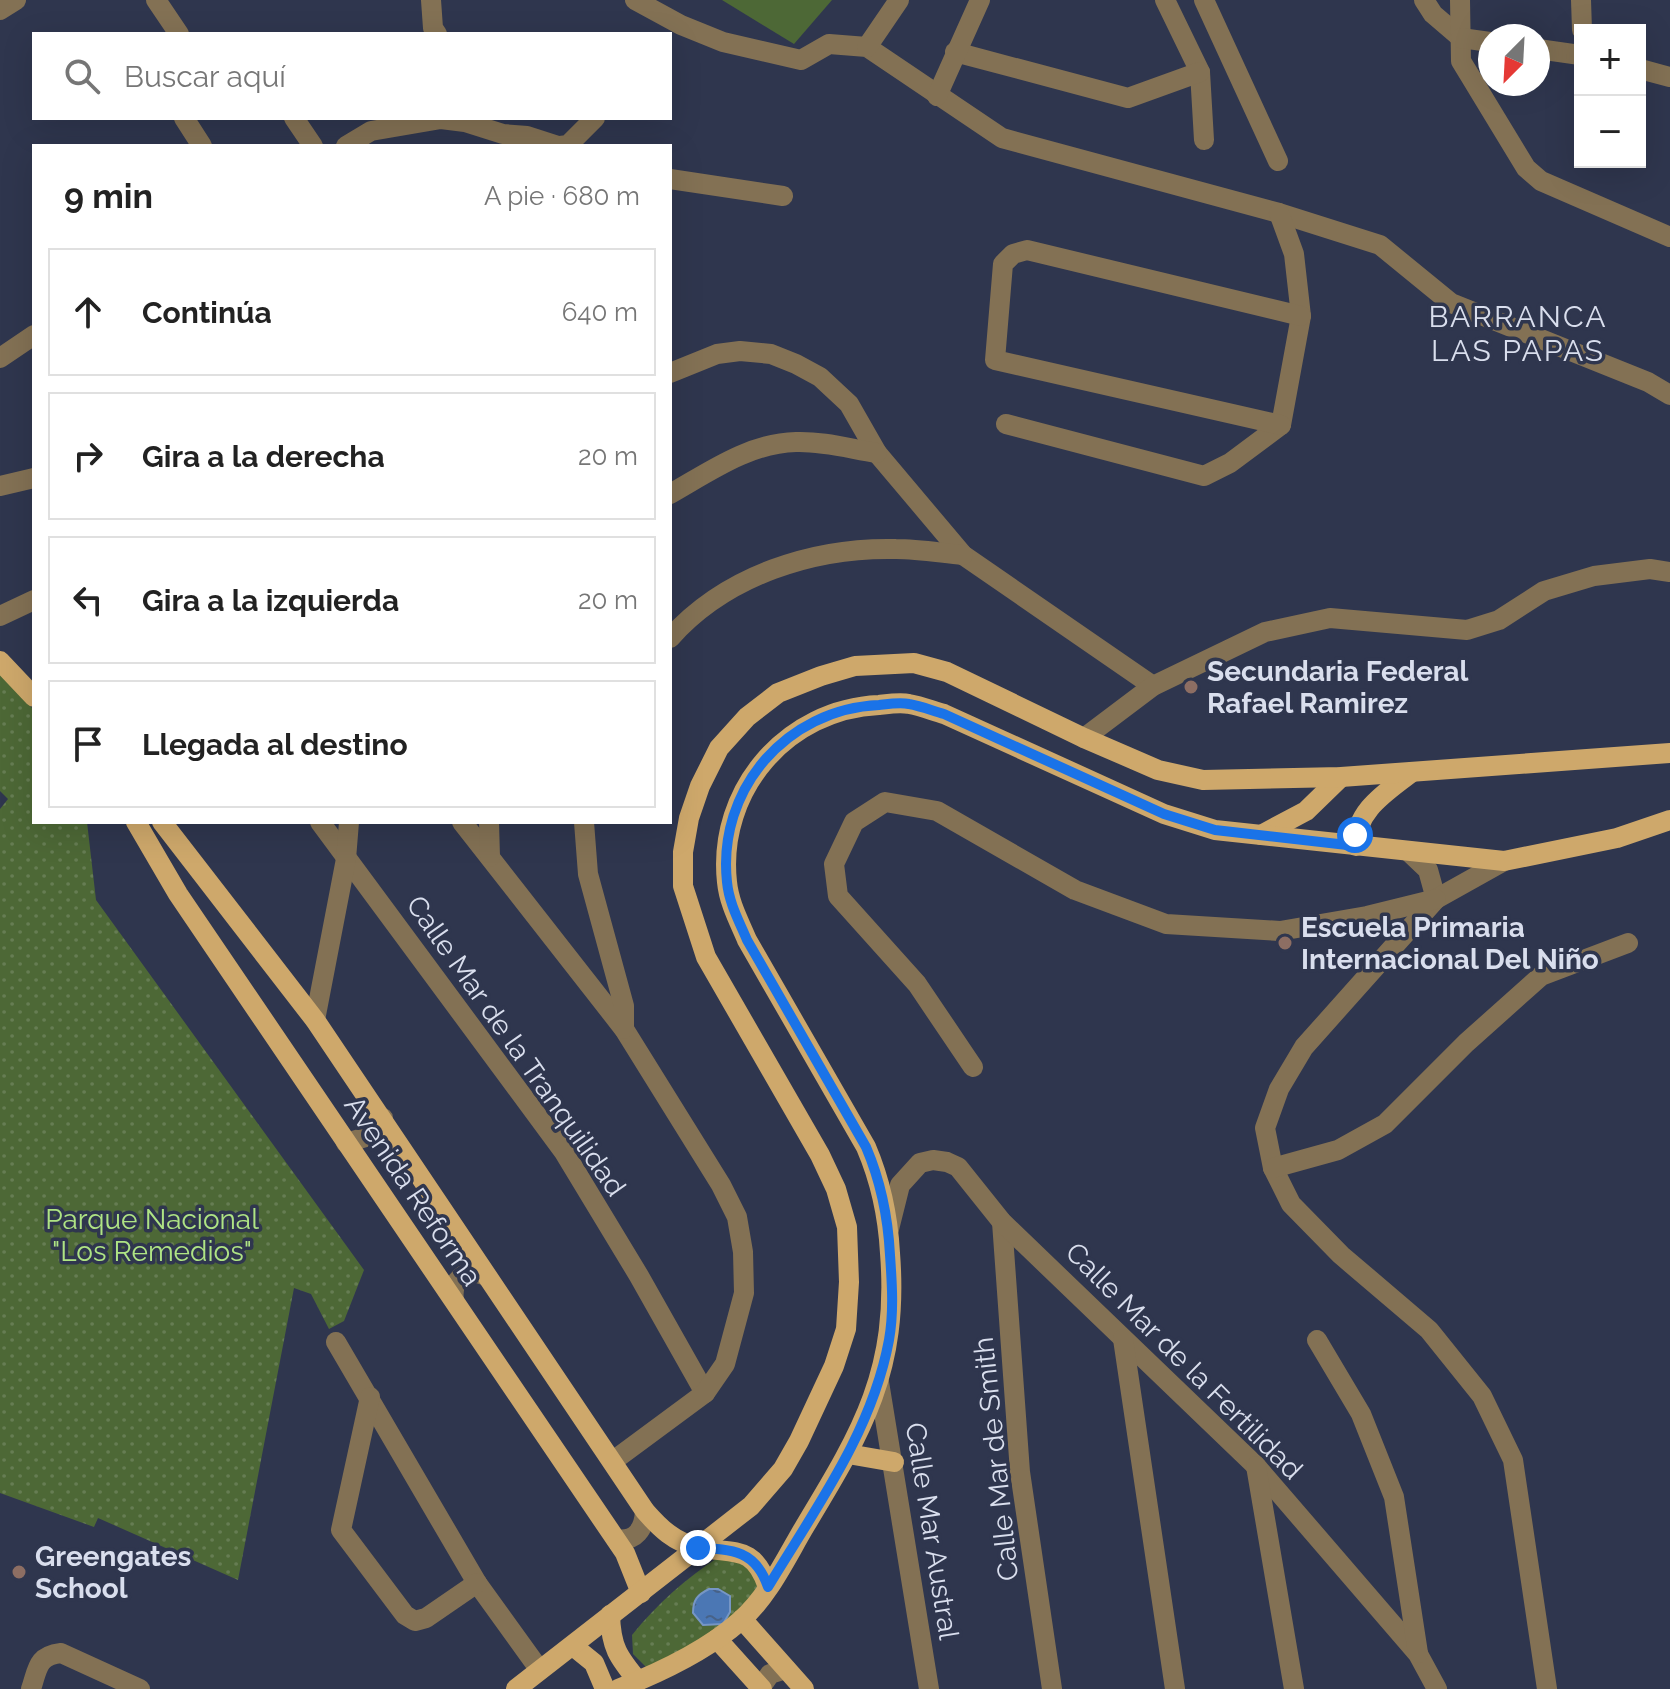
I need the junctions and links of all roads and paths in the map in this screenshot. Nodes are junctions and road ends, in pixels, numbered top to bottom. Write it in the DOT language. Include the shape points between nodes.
graph roads {
  1 [pos="16,0"];
  2 [pos="156,0"];
  3 [pos="431,0"];
  4 [pos="635,0"];
  5 [pos="899,0"];
  6 [pos="980,0"];
  7 [pos="1165,0"];
  8 [pos="1204,0"];
  9 [pos="1424,0"];
  10 [pos="1460,0"];
  11 [pos="1581,0"];
  12 [pos="0,10"];
  13 [pos="1582,24"];
  14 [pos="675,31"];
  15 [pos="178,32"];
  16 [pos="434,32"];
  17 [pos="1461,38"];
  18 [pos="1478,40"];
  19 [pos="867,47"];
  20 [pos="1550,51"];
  21 [pos="955,52"];
  22 [pos="1574,54"];
  23 [pos="1646,71"];
  24 [pos="1200,72"];
  25 [pos="1670,77"];
  26 [pos="937,96"];
  27 [pos="185,120"];
  28 [pos="295,120"];
  29 [pos="418,120"];
  30 [pos="449,120"];
  31 [pos="593,120"];
  32 [pos="372,122"];
  33 [pos="498,126"];
  34 [pos="1204,140"];
  35 [pos="201,144"];
  36 [pos="312,144"];
  37 [pos="348,144"];
  38 [pos="524,144"];
  39 [pos="553,144"];
  40 [pos="569,144"];
  41 [pos="1278,161"];
  42 [pos="672,179"];
  43 [pos="783,196"];
  44 [pos="1279,213"];
  45 [pos="1670,237"];
  46 [pos="1301,316"];
  47 [pos="32,336"];
  48 [pos="1,355"];
  49 [pos="672,372"];
  50 [pos="1670,395"];
  51 [pos="1006,424"];
  52 [pos="1281,425"];
  53 [pos="877,453"];
  54 [pos="32,478"];
  55 [pos="0,486"];
  56 [pos="672,493"];
  57 [pos="963,555"];
  58 [pos="1670,572"];
  59 [pos="32,601"];
  60 [pos="0,616"];
  61 [pos="672,636"];
  62 [pos="0,661"];
  63 [pos="1153,686"];
  64 [pos="32,695"];
  65 [pos="1084,738"];
  66 [pos="1670,753"];
  67 [pos="1412,772"];
  68 [pos="1341,777"];
  69 [pos="1670,820"];
  70 [pos="137,824"];
  71 [pos="164,824"];
  72 [pos="321,824"];
  73 [pos="349,824"];
  74 [pos="464,824"];
  75 [pos="489,824"];
  76 [pos="584,824"];
  77 [pos="1261,835"];
  78 [pos="1356,846"];
  79 [pos="1408,851"];
  80 [pos="490,857"];
  81 [pos="346,859"];
  82 [pos="1504,861"];
  83 [pos="1436,899"];
  84 [pos="1628,943"];
  85 [pos="315,1020"];
  86 [pos="624,1029"];
  87 [pos="973,1067"];
  88 [pos="383,1118"];
  89 [pos="346,1143"];
  90 [pos="1273,1168"];
  91 [pos="1002,1222"];
  92 [pos="889,1229"];
  93 [pos="484,1275"];
  94 [pos="454,1300"];
  95 [pos="1123,1339"];
  96 [pos="1317,1340"];
  97 [pos="336,1342"];
  98 [pos="879,1382"];
  99 [pos="705,1393"];
  100 [pos="370,1397"];
  101 [pos="848,1454"];
  102 [pos="613,1461"];
  103 [pos="894,1462"];
  104 [pos="1256,1466"];
  105 [pos="645,1511"];
  106 [pos="616,1539"];
  107 [pos="698,1548"];
  108 [pos="477,1583"];
  109 [pos="768,1587"];
  110 [pos="641,1593"];
  111 [pos="610,1615"];
  112 [pos="742,1619"];
  113 [pos="717,1639"];
  114 [pos="573,1646"];
  115 [pos="1418,1654"];
  116 [pos="539,1669"];
  117 [pos="786,1669"];
  118 [pos="638,1681"];
  119 [pos="762,1688"];
  120 [pos="31,1689"];
  121 [pos="140,1689"];
  122 [pos="516,1689"];
  123 [pos="605,1689"];
  124 [pos="618,1689"];
  125 [pos="804,1689"];
  126 [pos="929,1689"];
  127 [pos="1052,1689"];
  128 [pos="1175,1689"];
  129 [pos="1294,1689"];
  130 [pos="1423,1689"];
  131 [pos="1437,1689"];
  132 [pos="1547,1689"];
  1 -- 12 [label="street"];
  2 -- 15 [label="street"];
  3 -- 16 [label="street"];
  4 -- 14 [label="street"];
  5 -- 19 [label="street"];
  6 -- 21 [label="street"];
  7 -- 24 [label="street"];
  8 -- 41 [label="street"];
  9 -- 17 [label="street"];
  10 -- 17 [label="street"];
  11 -- 13 [label="street"];
  14 -- 19 [label="street" via="801,60 829,44"];
  17 -- 18 [label="street"];
  17 -- 45 [label="street" via="1461,61 1526,168 1541,181"];
  19 -- 26 [label="street"];
  20 -- 22 [label="street"];
  21 -- 24 [label="street" via="1128,98"];
  21 -- 26 [label="street"];
  23 -- 25 [label="street"];
  24 -- 34 [label="street"];
  26 -- 44 [label="street" via="1002,138"];
  27 -- 35 [label="street"];
  28 -- 36 [label="street"];
  29 -- 32 [label="street"];
  30 -- 33 [label="street"];
  31 -- 40 [label="street"];
  32 -- 37 [label="street"];
  33 -- 38 [label="street"];
  33 -- 39 [label="street"];
  42 -- 43 [label="street"];
  44 -- 46 [label="street" via="1294,254"];
  44 -- 50 [label="street" via="1380,245 1451,303"];
  46 -- 52 [label="street"];
  46 -- 52 [label="street" via="1027,250 1003,264 995,360"];
  47 -- 48 [label="street"];
  49 -- 53 [label="street" via="717,354 771,354 820,377 849,404"];
  51 -- 52 [label="street" via="1204,476"];
  53 -- 56 [label="street" via="798,442 769,445 738,455"];
  53 -- 57 [label="street"];
  54 -- 55 [label="street"];
  57 -- 61 [label="street" via="896,549 832,553 770,569 724,593"];
  57 -- 63 [label="street"];
  58 -- 63 [label="street" via="1650,569 1594,576 1544,591 1499,620 1467,630 1330,618 1265,632"];
  59 -- 60 [label="street"];
  62 -- 64 [label="main road"];
  63 -- 65 [label="street"];
  65 -- 68 [label="main road" via="1158,770 1203,780"];
  65 -- 107 [label="main road" via="947,672 914,663 855,666 778,693 719,748 700,786 683,852 683,886 694,923 706,957 836,1189 847,1227 849,1282 846,1329 834,1366 794,1451 759,1498"];
  66 -- 67 [label="main road"];
  67 -- 68 [label="main road"];
  67 -- 78 [label="main road" via="1367,810 1355,835"];
  68 -- 77 [label="main road" via="1306,811"];
  69 -- 82 [label="main road" via="1617,838"];
  70 -- 89 [label="main road, Avenida Reforma" via="178,894"];
  71 -- 85 [label="main road, Avenida Reforma"];
  72 -- 81 [label="street, Calle Mar de la Tranquilidad"];
  73 -- 81 [label="street"];
  74 -- 80 [label="street"];
  75 -- 80 [label="street"];
  76 -- 86 [label="street" via="588,874 624,1006"];
  77 -- 78 [label="main road"];
  77 -- 92 [label="main road" via="1215,830 1164,814 944,714 908,704 854,706 806,724 757,769 728,827 727,885 733,909 866,1147 879,1177"];
  78 -- 79 [label="main road"];
  79 -- 82 [label="main road"];
  79 -- 83 [label="street" via="1428,870"];
  80 -- 86 [label="street"];
  81 -- 85 [label="street"];
  81 -- 99 [label="street, Calle Mar de la Tranquilidad" via="564,1152"];
  82 -- 83 [label="street"];
  83 -- 87 [label="street" via="1280,931 1166,924 1075,890 937,811 885,802 854,822 834,864 838,896 917,984"];
  83 -- 90 [label="street" via="1304,1047 1279,1089 1265,1128"];
  84 -- 90 [label="street" via="1541,976 1385,1124 1338,1150"];
  85 -- 88 [label="main road, Avenida Reforma"];
  86 -- 99 [label="street" via="737,1217 744,1293 725,1364"];
  88 -- 89 [label="street" via="366,1137"];
  88 -- 93 [label="main road, Avenida Reforma"];
  89 -- 94 [label="main road, Avenida Reforma"];
  90 -- 132 [label="street" via="1291,1204 1429,1330 1482,1396 1513,1460"];
  91 -- 92 [label="street, Calle Mar de la Fertilidad" via="958,1167 933,1160 920,1163 900,1185"];
  91 -- 95 [label="street, Calle Mar de la Fertilidad"];
  91 -- 127 [label="street, Calle Mar de Smith" via="1020,1472"];
  92 -- 98 [label="main road" via="890,1338"];
  93 -- 94 [label="street" via="460,1277"];
  93 -- 102 [label="main road, Avenida Reforma"];
  94 -- 106 [label="main road, Avenida Reforma"];
  95 -- 104 [label="street, Calle Mar de la Fertilidad"];
  95 -- 128 [label="street"];
  96 -- 115 [label="street" via="1361,1414 1394,1497"];
  97 -- 100 [label="street"];
  98 -- 101 [label="main road"];
  98 -- 103 [label="street, Calle Mar Austral"];
  99 -- 102 [label="street"];
  100 -- 108 [label="street"];
  100 -- 108 [label="street" via="341,1530 415,1621"];
  101 -- 103 [label="main road"];
  101 -- 109 [label="main road"];
  102 -- 105 [label="main road, Avenida Reforma"];
  103 -- 126 [label="street, Calle Mar Austral"];
  104 -- 115 [label="street, Calle Mar de la Fertilidad"];
  104 -- 129 [label="street"];
  105 -- 106 [label="street" via="641,1531 625,1541"];
  105 -- 107 [label="main road, Avenida Reforma" via="662,1531"];
  106 -- 110 [label="main road, Avenida Reforma"];
  107 -- 109 [label="main road, Avenida Reforma" via="743,1554 763,1572"];
  107 -- 110 [label="main road"];
  108 -- 116 [label="street"];
  109 -- 112 [label="main road"];
  110 -- 111 [label="main road"];
  111 -- 114 [label="main road"];
  111 -- 118 [label="main road" via="616,1654"];
  112 -- 113 [label="main road"];
  112 -- 117 [label="main road"];
  113 -- 118 [label="main road"];
  113 -- 119 [label="main road"];
  114 -- 116 [label="main road"];
  114 -- 123 [label="main road" via="594,1663"];
  115 -- 130 [label="street"];
  115 -- 131 [label="street, Calle Mar de la Fertilidad"];
  116 -- 122 [label="main road"];
  117 -- 119 [label="street" via="770,1674"];
  117 -- 125 [label="main road"];
  118 -- 124 [label="main road"];
  120 -- 121 [label="street" via="41,1660 61,1653"];
}
